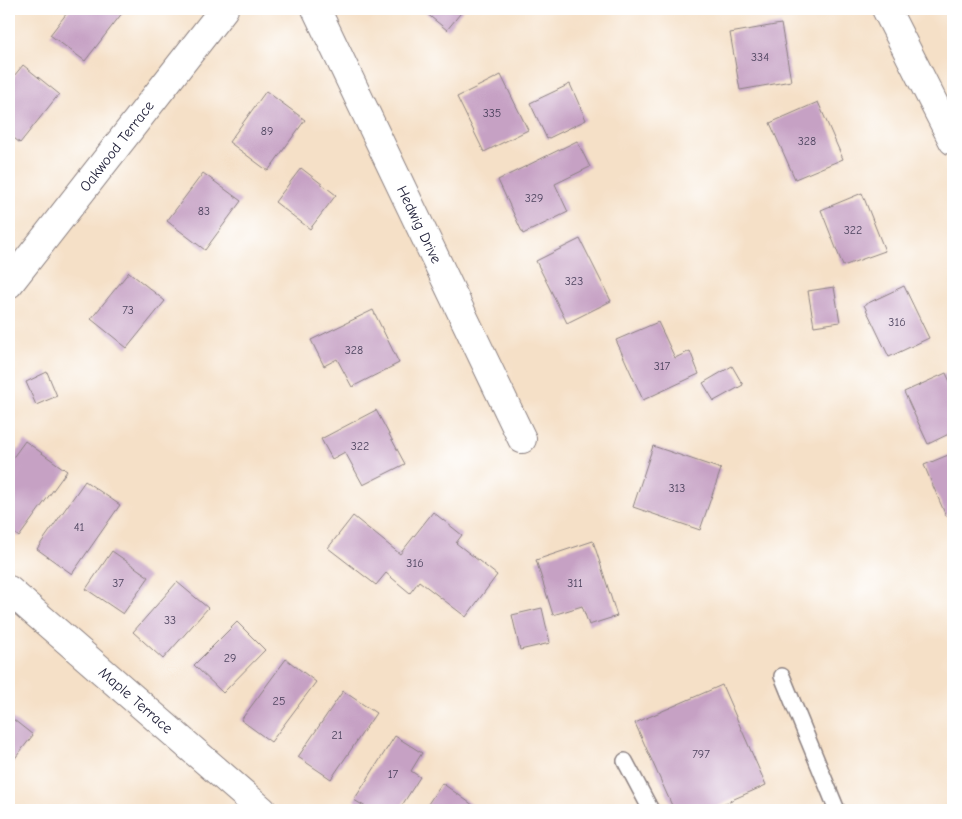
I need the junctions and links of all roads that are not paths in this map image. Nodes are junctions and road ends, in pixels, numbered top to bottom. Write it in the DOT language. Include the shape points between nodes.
graph roads {
  1 [pos="224,9"];
  2 [pos="316,9"];
  3 [pos="886,9"];
  4 [pos="953,141"];
  5 [pos="9,284"];
  6 [pos="522,439"];
  7 [pos="9,590"];
  8 [pos="782,676"];
  9 [pos="625,761"];
  10 [pos="262,810"];
  11 [pos="651,810"];
  12 [pos="836,810"];
  1 -- 5 [label="street, Oakwood Terrace"];
  2 -- 6 [label="street, Hedwig Drive"];
  3 -- 4 [label="street"];
  7 -- 10 [label="street, Maple Terrace"];
  8 -- 12 [label="lane"];
  9 -- 11 [label="lane"];
}
